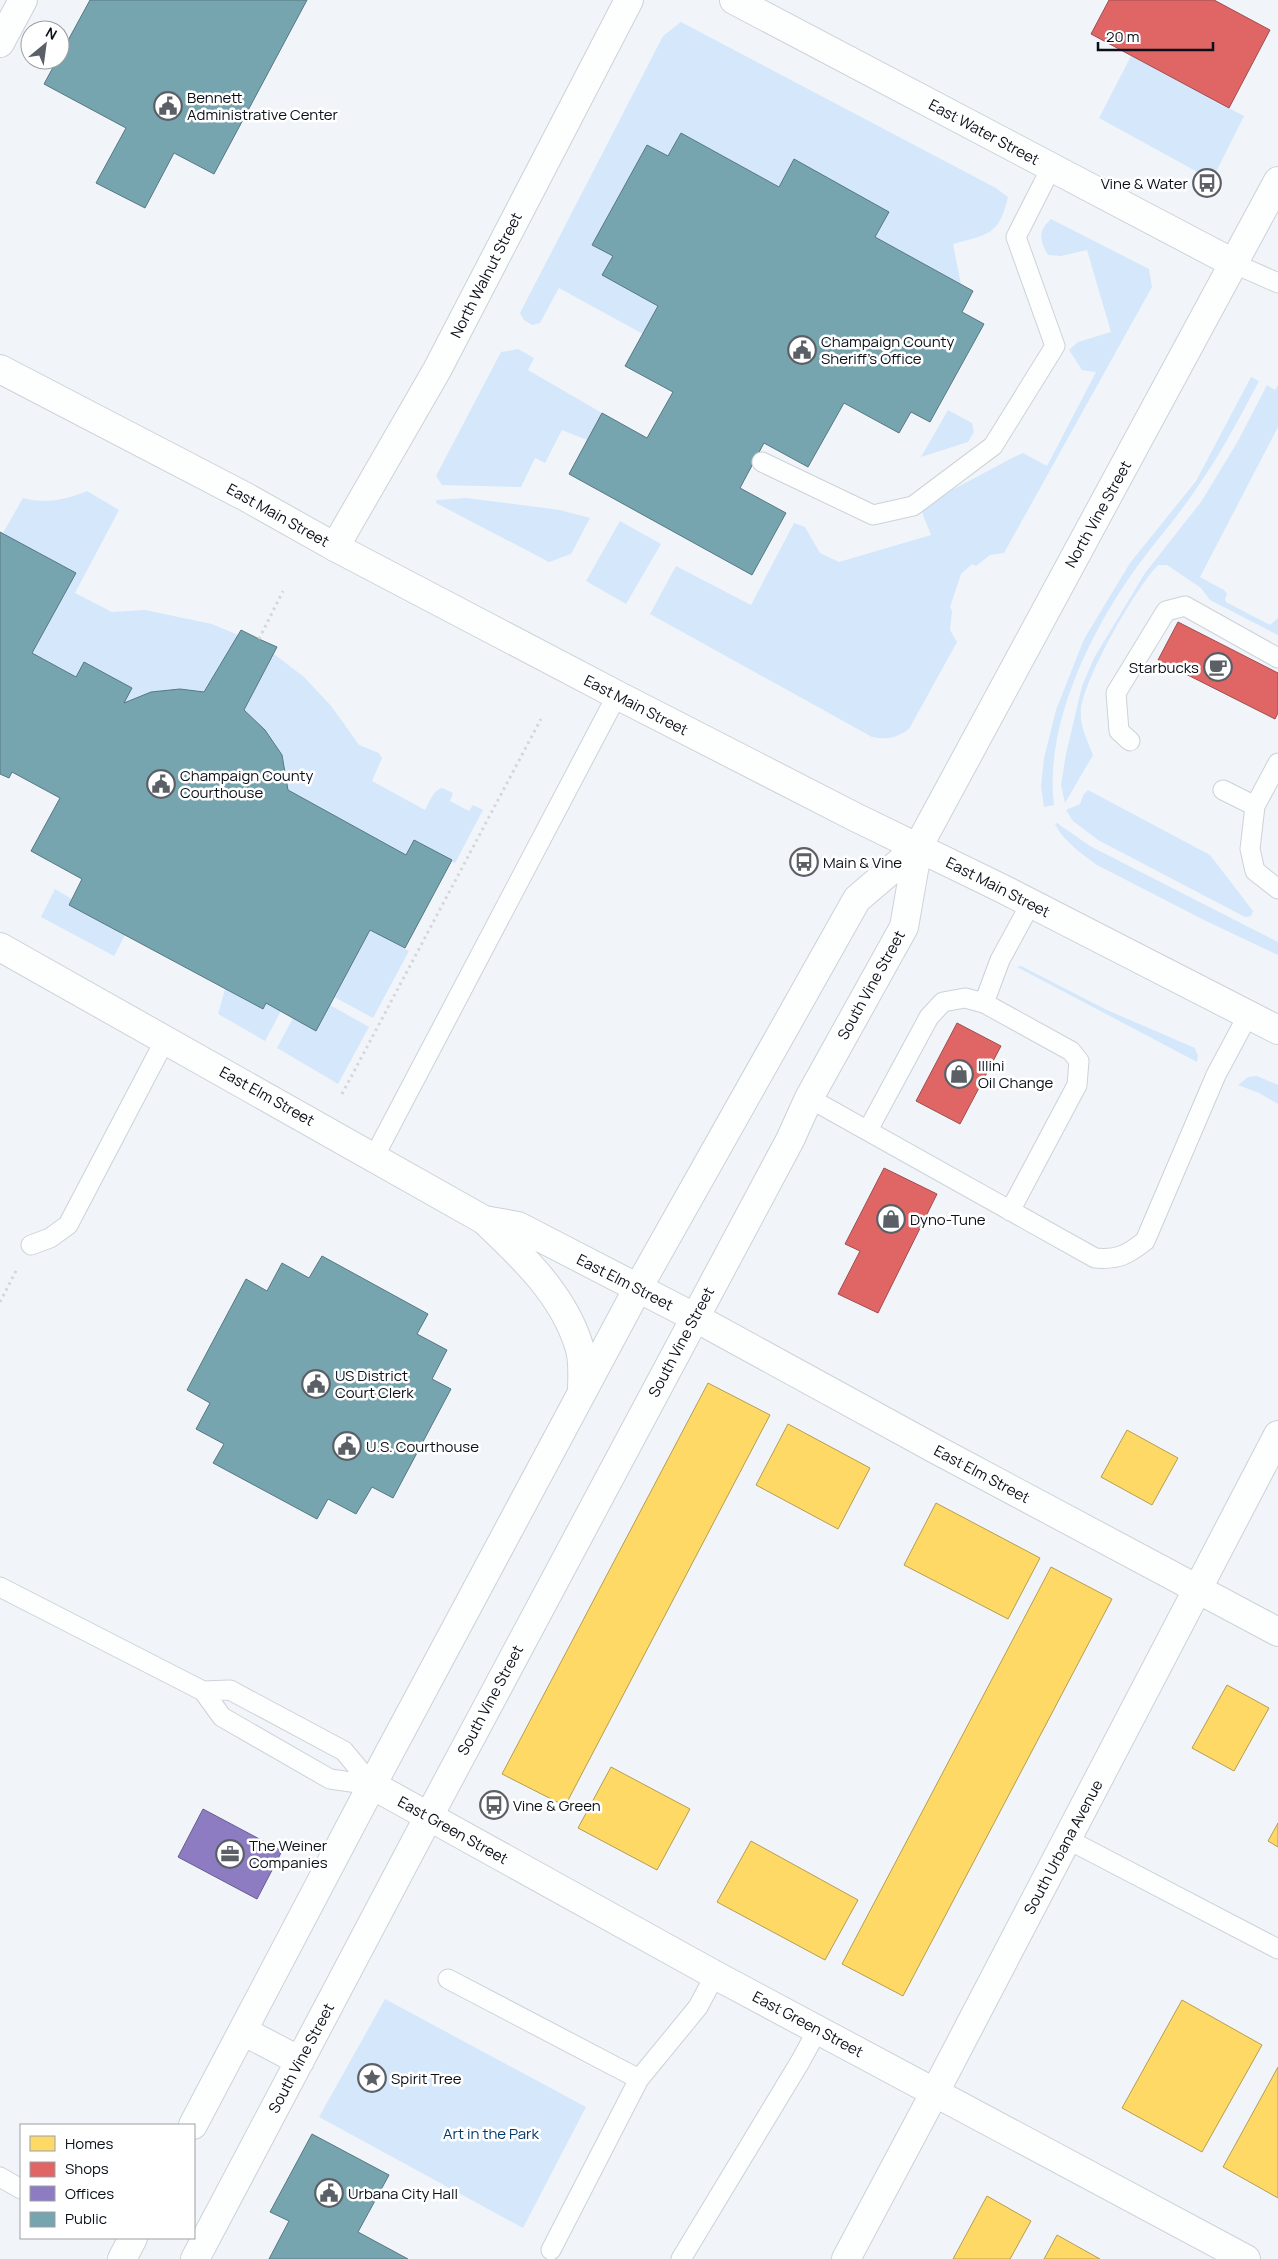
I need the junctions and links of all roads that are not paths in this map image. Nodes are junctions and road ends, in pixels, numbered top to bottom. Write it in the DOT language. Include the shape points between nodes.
graph roads {
  1 [pos="23,0"];
  2 [pos="629,0"];
  3 [pos="734,0"];
  4 [pos="0,44"];
  5 [pos="1051,168"];
  6 [pos="1278,181"];
  7 [pos="1235,264"];
  8 [pos="1278,283"];
  9 [pos="0,369"];
  10 [pos="762,462"];
  11 [pos="335,547"];
  12 [pos="1278,658"];
  13 [pos="617,695"];
  14 [pos="1124,736"];
  15 [pos="1278,763"];
  16 [pos="1222,790"];
  17 [pos="1255,806"];
  18 [pos="918,847"];
  19 [pos="1278,888"];
  20 [pos="1031,903"];
  21 [pos="0,947"];
  22 [pos="984,1003"];
  23 [pos="1248,1015"];
  24 [pos="1278,1030"];
  25 [pos="165,1040"];
  26 [pos="809,1098"];
  27 [pos="868,1130"];
  28 [pos="374,1156"];
  29 [pos="1010,1211"];
  30 [pos="484,1220"];
  31 [pos="31,1245"];
  32 [pos="638,1288"];
  33 [pos="694,1318"];
  34 [pos="582,1394"];
  35 [pos="1278,1435"];
  36 [pos="0,1587"];
  37 [pos="1198,1590"];
  38 [pos="1278,1632"];
  39 [pos="203,1691"];
  40 [pos="372,1785"];
  41 [pos="429,1816"];
  42 [pos="1067,1839"];
  43 [pos="1278,1950"];
  44 [pos="715,1976"];
  45 [pos="448,1979"];
  46 [pos="818,2029"];
  47 [pos="243,2031"];
  48 [pos="300,2061"];
  49 [pos="639,2079"];
  50 [pos="935,2092"];
  51 [pos="194,2124"];
  52 [pos="0,2177"];
  53 [pos="20,2188"];
  54 [pos="132,2239"];
  55 [pos="551,2250"];
  56 [pos="122,2259"];
  57 [pos="195,2259"];
  58 [pos="681,2259"];
  59 [pos="846,2259"];
  60 [pos="1246,2259"];
  1 -- 4 [label="main road"];
  2 -- 11 [label="main road, North Walnut Street" via="437,370"];
  3 -- 5 [label="main road, East Water Street"];
  5 -- 7 [label="main road, East Water Street"];
  5 -- 10 [label="lane" via="1016,237 1055,346 993,446 912,506 873,515"];
  6 -- 7 [label="main road, North Vine Street"];
  7 -- 8 [label="lane"];
  7 -- 18 [label="main road, North Vine Street"];
  9 -- 11 [label="main road, East Main Street" via="246,496"];
  11 -- 13 [label="main road, East Main Street"];
  12 -- 14 [label="lane" via="1185,606 1166,611 1116,693"];
  13 -- 18 [label="main road, East Main Street"];
  13 -- 28 [label="lane"];
  15 -- 17 [label="lane"];
  16 -- 17 [label="lane"];
  17 -- 19 [label="lane" via="1250,849 1255,871"];
  18 -- 20 [label="main road, East Main Street"];
  18 -- 26 [label="main road, South Vine Street" via="904,927"];
  18 -- 32 [label="main road" via="856,900"];
  20 -- 22 [label="lane" via="1000,960"];
  20 -- 23 [label="main road, East Main Street"];
  21 -- 25 [label="main road, East Elm Street"];
  22 -- 27 [label="lane" via="965,998 943,1002 929,1017"];
  22 -- 29 [label="lane" via="1071,1050 1079,1061 1077,1085"];
  23 -- 24 [label="main road, East Main Street"];
  23 -- 29 [label="lane" via="1216,1075 1145,1240 1130,1253 1112,1260 1095,1258"];
  25 -- 28 [label="main road, East Elm Street"];
  25 -- 31 [label="lane" via="68,1225 50,1238"];
  26 -- 27 [label="lane"];
  26 -- 33 [label="main road, South Vine Street" via="790,1140"];
  27 -- 29 [label="lane"];
  28 -- 30 [label="main road, East Elm Street"];
  30 -- 32 [label="main road, East Elm Street" via="518,1226"];
  30 -- 34 [label="main road" via="536,1271 556,1298 579,1347 583,1369"];
  32 -- 33 [label="main road, East Elm Street"];
  32 -- 34 [label="main road"];
  33 -- 37 [label="main road, East Elm Street"];
  33 -- 41 [label="main road, South Vine Street"];
  34 -- 40 [label="main road"];
  35 -- 37 [label="main road, South Urbana Avenue"];
  36 -- 39 [label="lane"];
  37 -- 38 [label="main road, East Elm Street"];
  37 -- 42 [label="main road, South Urbana Avenue"];
  39 -- 40 [label="lane" via="222,1717 330,1779"];
  39 -- 40 [label="lane" via="230,1690 344,1751"];
  40 -- 41 [label="main road, East Green Street"];
  40 -- 47 [label="main road"];
  41 -- 44 [label="main road, East Green Street"];
  41 -- 48 [label="main road, South Vine Street"];
  42 -- 43 [label="lane"];
  42 -- 50 [label="main road, South Urbana Avenue"];
  44 -- 46 [label="main road, East Green Street"];
  44 -- 49 [label="lane" via="698,2007"];
  45 -- 49 [label="lane"];
  46 -- 50 [label="main road, East Green Street"];
  46 -- 58 [label="lane"];
  47 -- 48 [label="main road"];
  47 -- 51 [label="main road"];
  48 -- 57 [label="main road, South Vine Street"];
  49 -- 55 [label="lane"];
  50 -- 59 [label="main road, South Urbana Avenue"];
  50 -- 60 [label="main road, East Green Street"];
  52 -- 53 [label="lane"];
  54 -- 56 [label="main road"];
}
